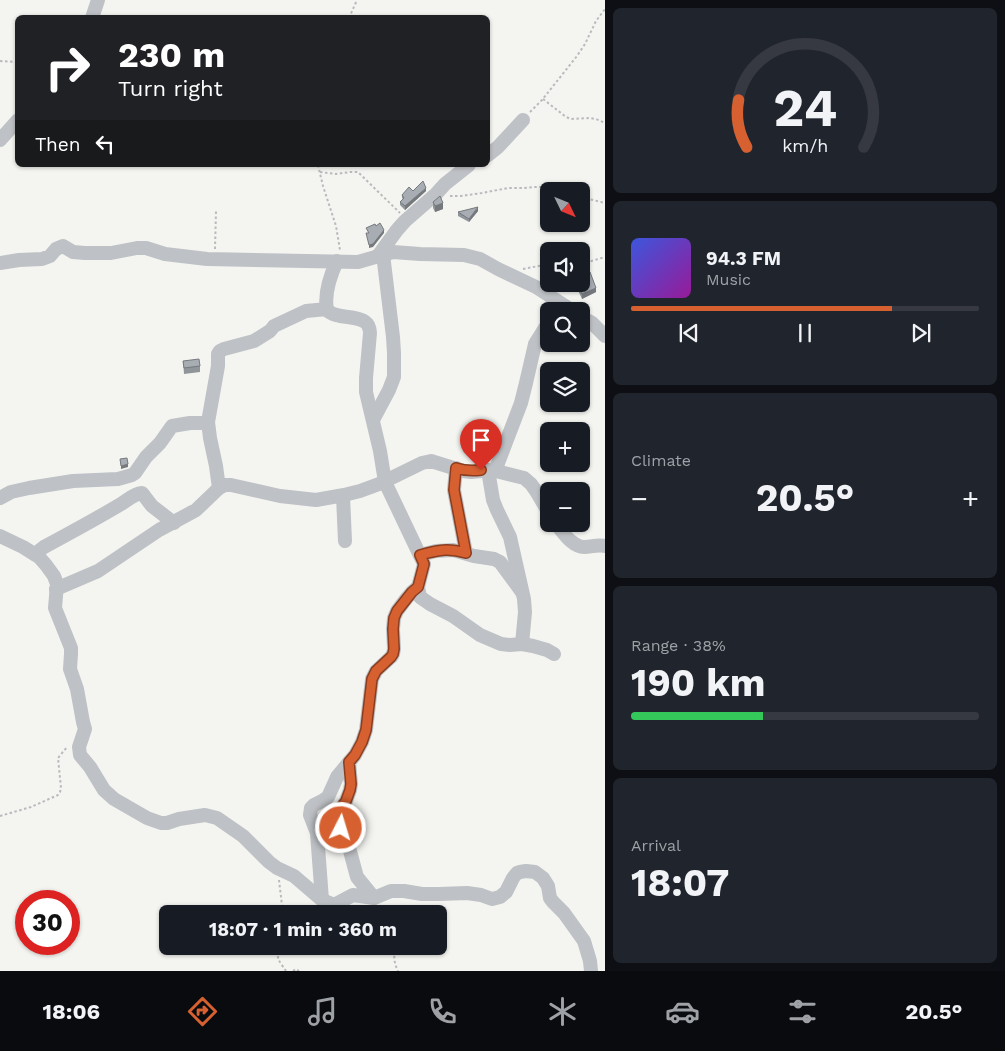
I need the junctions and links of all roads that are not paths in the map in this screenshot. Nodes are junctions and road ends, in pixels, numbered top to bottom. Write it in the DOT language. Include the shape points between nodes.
graph roads {
  1 [pos="98,0"];
  2 [pos="93,15"];
  3 [pos="523,120"];
  4 [pos="15,123"];
  5 [pos="0,140"];
  6 [pos="490,153"];
  7 [pos="466,167"];
  8 [pos="381,255"];
  9 [pos="339,261"];
  10 [pos="0,263"];
  11 [pos="559,302"];
  12 [pos="327,309"];
  13 [pos="590,323"];
  14 [pos="540,336"];
  15 [pos="605,336"];
  16 [pos="373,420"];
  17 [pos="208,423"];
  18 [pos="456,468"];
  19 [pos="492,471"];
  20 [pos="385,482"];
  21 [pos="219,488"];
  22 [pos="343,496"];
  23 [pos="540,497"];
  24 [pos="0,498"];
  25 [pos="174,523"];
  26 [pos="563,532"];
  27 [pos="0,536"];
  28 [pos="345,541"];
  29 [pos="605,546"];
  30 [pos="466,553"];
  31 [pos="35,554"];
  32 [pos="420,555"];
  33 [pos="418,587"];
  34 [pos="56,589"];
  35 [pos="524,595"];
  36 [pos="522,644"];
  37 [pos="554,654"];
  38 [pos="349,762"];
  39 [pos="374,898"];
  40 [pos="322,900"];
  41 [pos="591,971"];
  1 -- 2 [label="street"];
  3 -- 6 [label="street"];
  4 -- 5 [label="street"];
  7 -- 8 [label="street" via="397,230"];
  8 -- 9 [label="street" via="358,262"];
  8 -- 11 [label="street" via="393,252 473,257 536,287"];
  8 -- 16 [label="street" via="393,337 394,377"];
  9 -- 10 [label="street" via="215,259 165,254 146,248 84,253 73,252 63,246 42,259"];
  9 -- 12 [label="street" via="332,272 327,292"];
  12 -- 16 [label="street" via="334,315 367,323 370,333 366,392"];
  12 -- 17 [label="street" via="306,311 274,326 254,341 220,351"];
  13 -- 15 [label="street"];
  14 -- 19 [label="street" via="535,344 521,403"];
  16 -- 20 [label="street"];
  17 -- 21 [label="street"];
  17 -- 24 [label="street" via="172,426 136,473 124,478 29,488"];
  18 -- 19 [label="street" via="471,472"];
  18 -- 20 [label="street" via="422,463"];
  18 -- 30 [label="street" via="454,490"];
  19 -- 23 [label="street" via="524,478"];
  19 -- 35 [label="street" via="493,500 510,537"];
  20 -- 22 [label="street"];
  20 -- 32 [label="street"];
  21 -- 22 [label="street" via="231,485 316,500"];
  21 -- 25 [label="street" via="196,510"];
  22 -- 28 [label="street"];
  25 -- 31 [label="street" via="139,493"];
  25 -- 34 [label="street" via="98,570"];
  26 -- 29 [label="street" via="579,546"];
  27 -- 31 [label="street"];
  30 -- 32 [label="street" via="453,550"];
  30 -- 35 [label="street" via="500,562"];
  31 -- 34 [label="street" via="54,576"];
  32 -- 33 [label="street" via="424,564"];
  33 -- 36 [label="street" via="423,600 480,634 506,645"];
  33 -- 38 [label="street" via="394,618 393,654 372,679 366,730"];
  34 -- 40 [label="street" via="55,608 71,648 70,669 85,729 80,755 104,790 147,818 161,822 205,815 217,818"];
  35 -- 36 [label="street"];
  36 -- 37 [label="street"];
  38 -- 39 [label="street" via="350,790 338,818 357,877"];
  38 -- 40 [label="street" via="337,777 328,797 314,804 310,812 317,833"];
  39 -- 40 [label="street" via="353,895 336,904"];
  39 -- 41 [label="street" via="391,891 404,891 467,893 496,899 506,892 517,873 535,872 543,878 550,898 584,941"];
}
